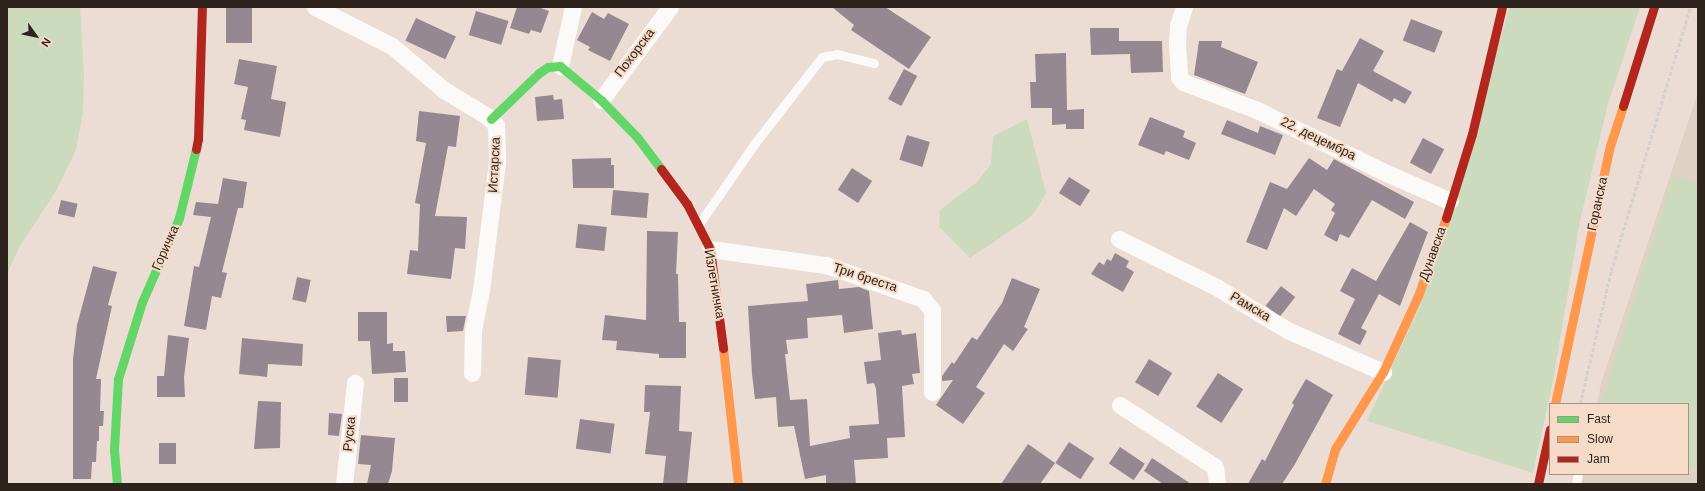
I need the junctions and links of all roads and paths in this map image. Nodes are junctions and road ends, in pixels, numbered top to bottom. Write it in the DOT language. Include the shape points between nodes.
graph roads {
  1 [pos="202,7"];
  2 [pos="315,7"];
  3 [pos="573,7"];
  4 [pos="670,7"];
  5 [pos="1184,7"];
  6 [pos="1502,7"];
  7 [pos="1654,7"];
  8 [pos="1690,7"];
  9 [pos="874,63"];
  10 [pos="560,66"];
  11 [pos="601,100"];
  12 [pos="491,119"];
  13 [pos="1450,201"];
  14 [pos="699,224"];
  15 [pos="1119,238"];
  16 [pos="710,250"];
  17 [pos="1383,372"];
  18 [pos="472,373"];
  19 [pos="355,384"];
  20 [pos="932,392"];
  21 [pos="1555,403"];
  22 [pos="1580,403"];
  23 [pos="1120,405"];
  24 [pos="1549,441"];
  25 [pos="1548,453"];
  26 [pos="117,484"];
  27 [pos="344,484"];
  28 [pos="738,484"];
  29 [pos="1217,484"];
  30 [pos="1324,484"];
  31 [pos="1538,484"];
  1 -- 26 [label="street, Горичка" via="198,139 180,218 142,302 118,379 114,450"];
  2 -- 12 [label="street, Истарска" via="379,37 444,90"];
  3 -- 10 [label="street"];
  4 -- 11 [label="street, Похорска"];
  5 -- 13 [label="street, 22. децембра" via="1178,25 1177,45 1179,77 1183,82 1257,110"];
  6 -- 13 [label="street, Дунавска" via="1472,134"];
  7 -- 21 [label="street, Горанска" via="1610,146"];
  8 -- 22 [label="path" via="1612,271"];
  9 -- 14 [label="lane" via="837,54 822,57 755,143"];
  10 -- 11 [label="street, Излетничка"];
  10 -- 12 [label="street" via="554,65 539,73"];
  11 -- 14 [label="street, Излетничка" via="664,170"];
  12 -- 18 [label="street, Истарска" via="497,131 497,162 481,290 473,330"];
  13 -- 17 [label="street, Дунавска" via="1418,296"];
  14 -- 16 [label="street, Излетничка"];
  15 -- 17 [label="street, Рамска" via="1218,288 1287,330"];
  16 -- 20 [label="street, Три бреста" via="826,265 923,298 932,310"];
  16 -- 28 [label="street, Излетничка" via="731,405"];
  17 -- 30 [label="street, Дунавска" via="1335,449"];
  19 -- 27 [label="street, Руска"];
  23 -- 29 [label="street" via="1215,467"];
  24 -- 25 [label="street"];
  25 -- 31 [label="street"];
}
